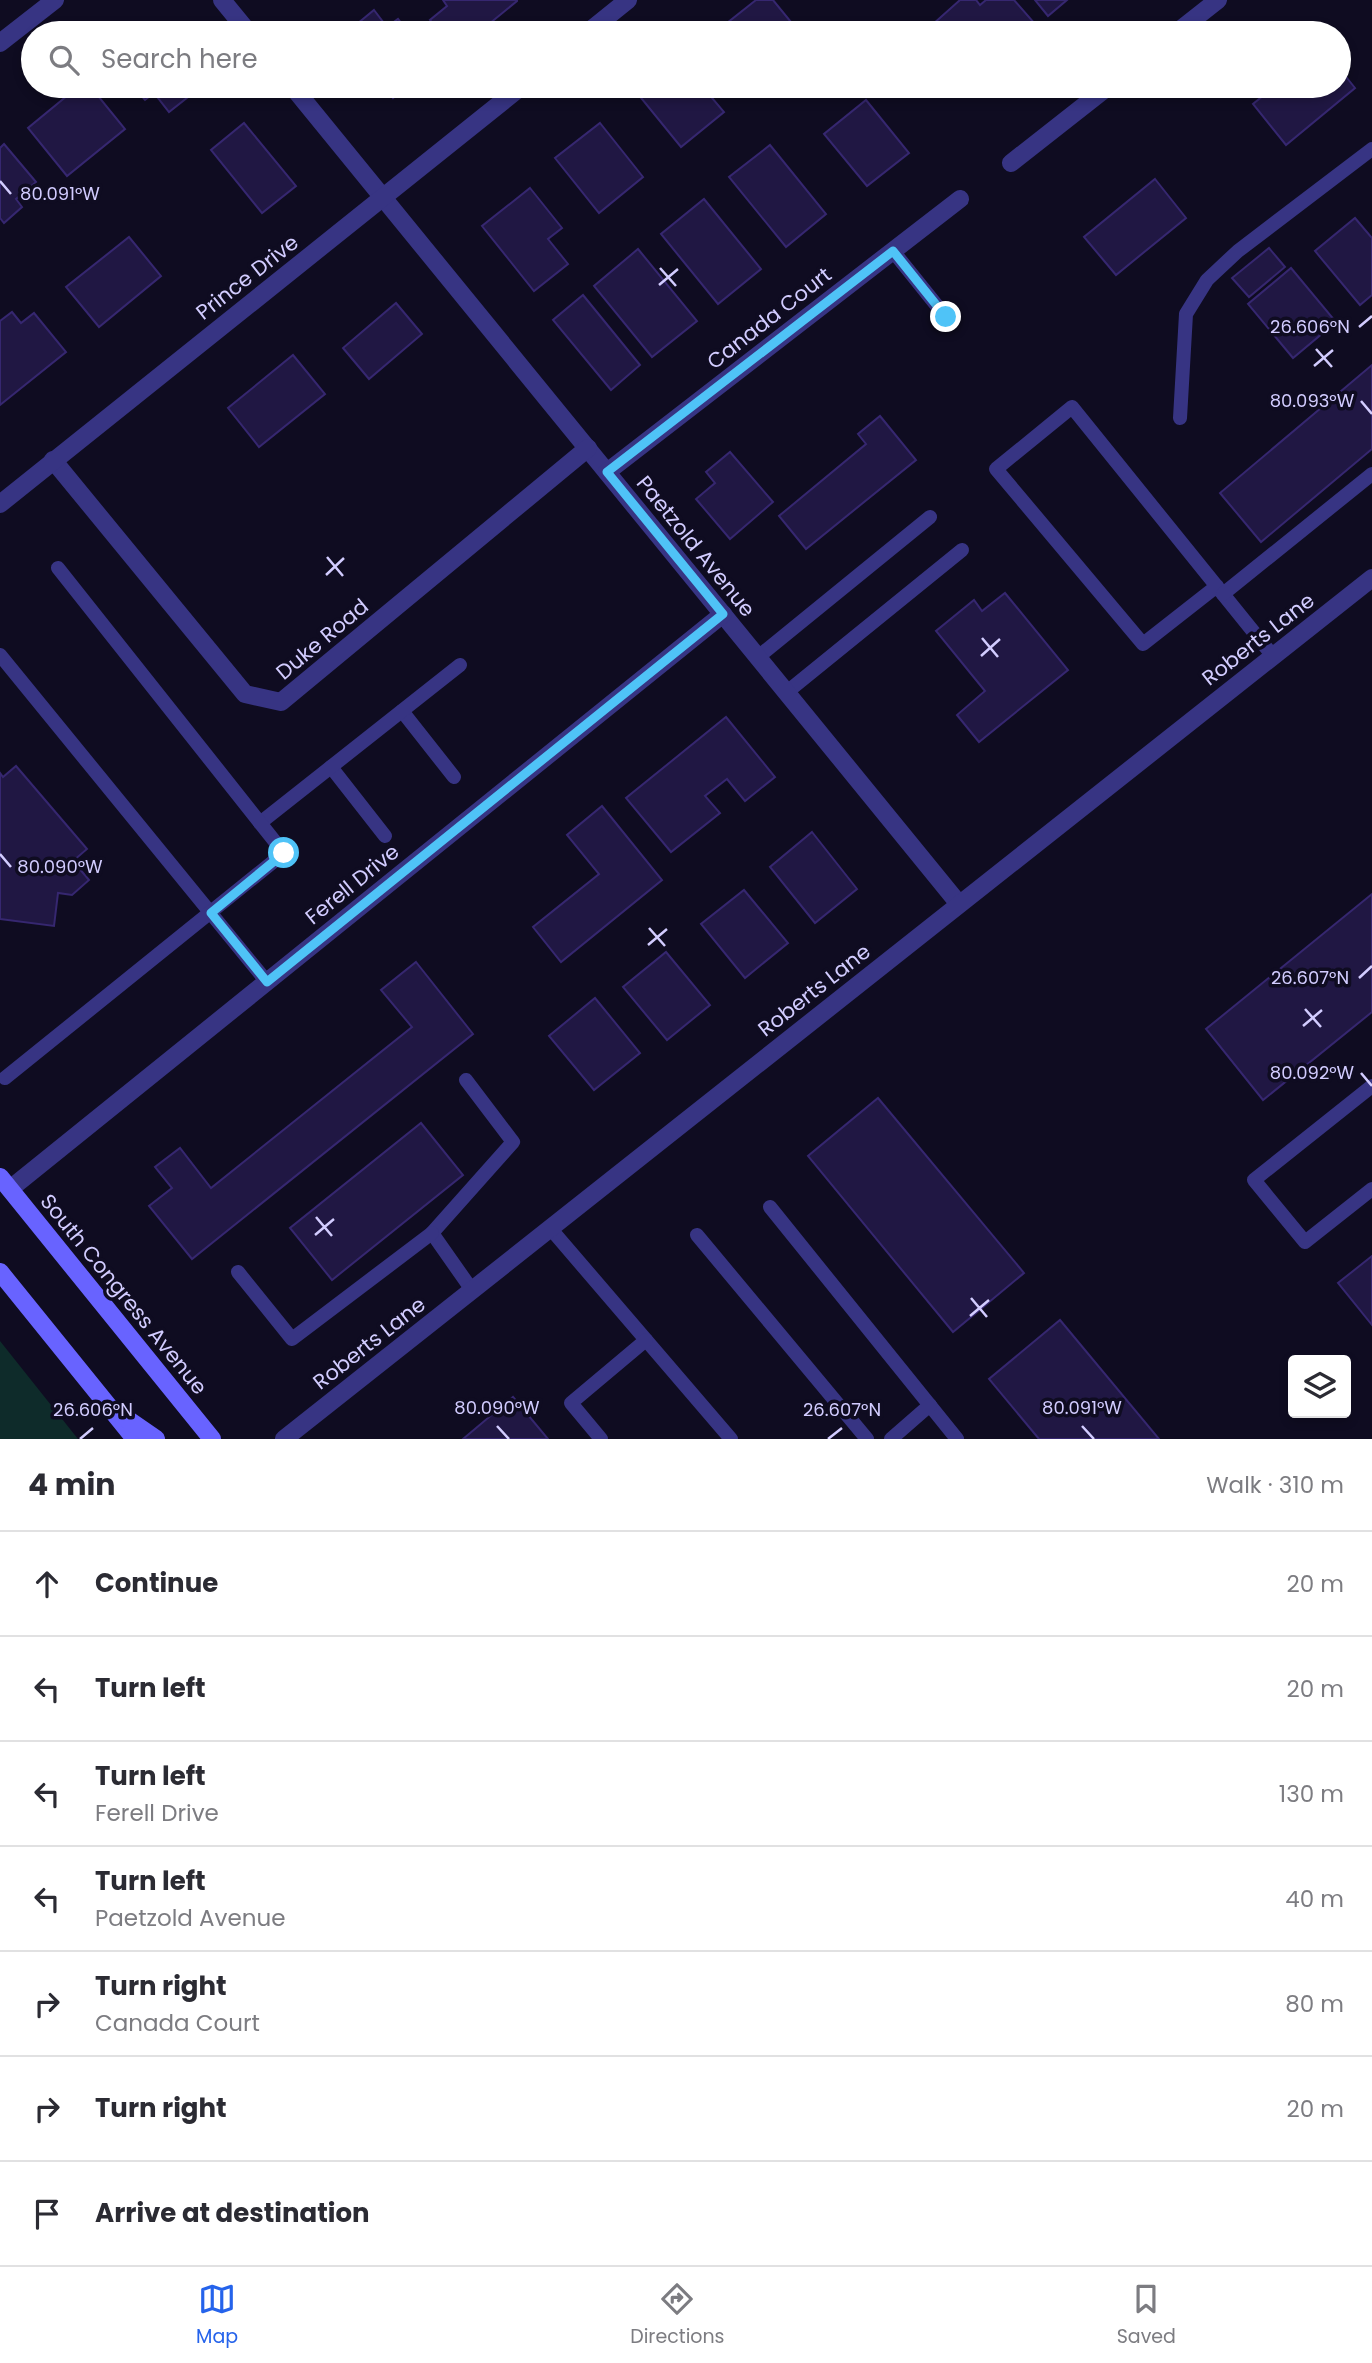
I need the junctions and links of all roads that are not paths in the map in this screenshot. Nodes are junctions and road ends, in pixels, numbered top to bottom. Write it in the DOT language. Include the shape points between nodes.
graph roads {
  1 [pos="55,0"];
  2 [pos="222,0"];
  3 [pos="628,0"];
  4 [pos="1218,0"];
  5 [pos="28,21"];
  6 [pos="239,21"];
  7 [pos="602,21"];
  8 [pos="1191,21"];
  9 [pos="21,27"];
  10 [pos="0,43"];
  11 [pos="302,98"];
  12 [pos="507,98"];
  13 [pos="1094,98"];
  14 [pos="1372,149"];
  15 [pos="1011,163"];
  16 [pos="383,197"];
  17 [pos="960,199"];
  18 [pos="893,251"];
  19 [pos="946,317"];
  20 [pos="1180,418"];
  21 [pos="588,448"];
  22 [pos="53,460"];
  23 [pos="607,472"];
  24 [pos="1372,474"];
  25 [pos="1,501"];
  26 [pos="930,517"];
  27 [pos="962,550"];
  28 [pos="58,568"];
  29 [pos="1372,578"];
  30 [pos="1220,590"];
  31 [pos="723,614"];
  32 [pos="0,655"];
  33 [pos="1273,656"];
  34 [pos="758,657"];
  35 [pos="460,665"];
  36 [pos="787,692"];
  37 [pos="402,711"];
  38 [pos="331,767"];
  39 [pos="454,777"];
  40 [pos="260,823"];
  41 [pos="385,836"];
  42 [pos="959,904"];
  43 [pos="211,913"];
  44 [pos="267,982"];
  45 [pos="5,1078"];
  46 [pos="466,1080"];
  47 [pos="1372,1086"];
  48 [pos="5,1183"];
  49 [pos="1372,1189"];
  50 [pos="770,1207"];
  51 [pos="550,1228"];
  52 [pos="432,1233"];
  53 [pos="697,1235"];
  54 [pos="0,1272"];
  55 [pos="238,1272"];
  56 [pos="472,1290"];
  57 [pos="646,1340"];
  58 [pos="930,1405"];
  59 [pos="109,1407"];
  60 [pos="135,1439"];
  61 [pos="156,1439"];
  62 [pos="212,1439"];
  63 [pos="284,1439"];
  64 [pos="601,1439"];
  65 [pos="731,1439"];
  66 [pos="867,1439"];
  67 [pos="891,1439"];
  68 [pos="957,1439"];
  1 -- 5 [label="street"];
  2 -- 6 [label="street"];
  3 -- 7 [label="street"];
  4 -- 8 [label="street"];
  9 -- 10 [label="street"];
  11 -- 16 [label="street, Paetzold Avenue"];
  12 -- 16 [label="street, Prince Drive"];
  13 -- 15 [label="street"];
  14 -- 20 [label="lane" via="1207,280 1186,314"];
  16 -- 21 [label="street, Paetzold Avenue"];
  16 -- 22 [label="street, Prince Drive"];
  17 -- 18 [label="street, Canada Court"];
  18 -- 19 [label="lane"];
  18 -- 23 [label="street, Canada Court"];
  21 -- 22 [label="street, Duke Road" via="281,702 244,694"];
  21 -- 23 [label="street, Paetzold Avenue"];
  22 -- 25 [label="street, Prince Drive"];
  23 -- 31 [label="street, Paetzold Avenue"];
  24 -- 30 [label="lane"];
  26 -- 34 [label="lane"];
  27 -- 36 [label="lane"];
  28 -- 40 [label="lane"];
  29 -- 33 [label="street, Roberts Lane"];
  30 -- 30 [label="lane" via="1072,407 996,469 1143,644"];
  30 -- 33 [label="lane"];
  31 -- 34 [label="street, Paetzold Avenue"];
  31 -- 44 [label="street, Ferell Drive"];
  32 -- 43 [label="lane"];
  33 -- 42 [label="street, Roberts Lane"];
  34 -- 36 [label="street, Paetzold Avenue"];
  35 -- 37 [label="lane"];
  36 -- 42 [label="street, Paetzold Avenue"];
  37 -- 38 [label="lane"];
  37 -- 39 [label="lane"];
  38 -- 40 [label="lane"];
  38 -- 41 [label="lane"];
  40 -- 43 [label="lane" via="284,853"];
  42 -- 51 [label="street, Roberts Lane"];
  43 -- 44 [label="lane"];
  43 -- 45 [label="lane"];
  44 -- 48 [label="street, Ferell Drive"];
  46 -- 52 [label="lane" via="513,1142"];
  47 -- 49 [label="lane" via="1254,1180 1305,1242"];
  48 -- 62 [label="main road, South Congress Avenue"];
  50 -- 58 [label="lane"];
  51 -- 56 [label="street, Roberts Lane"];
  51 -- 57 [label="lane"];
  52 -- 55 [label="lane" via="292,1339"];
  52 -- 56 [label="lane"];
  53 -- 66 [label="lane"];
  54 -- 59 [label="main road"];
  56 -- 63 [label="street, Roberts Lane"];
  57 -- 64 [label="lane" via="572,1403"];
  57 -- 65 [label="lane"];
  58 -- 67 [label="lane"];
  58 -- 68 [label="lane"];
  59 -- 60 [label="main road"];
  59 -- 61 [label="main road"];
}
